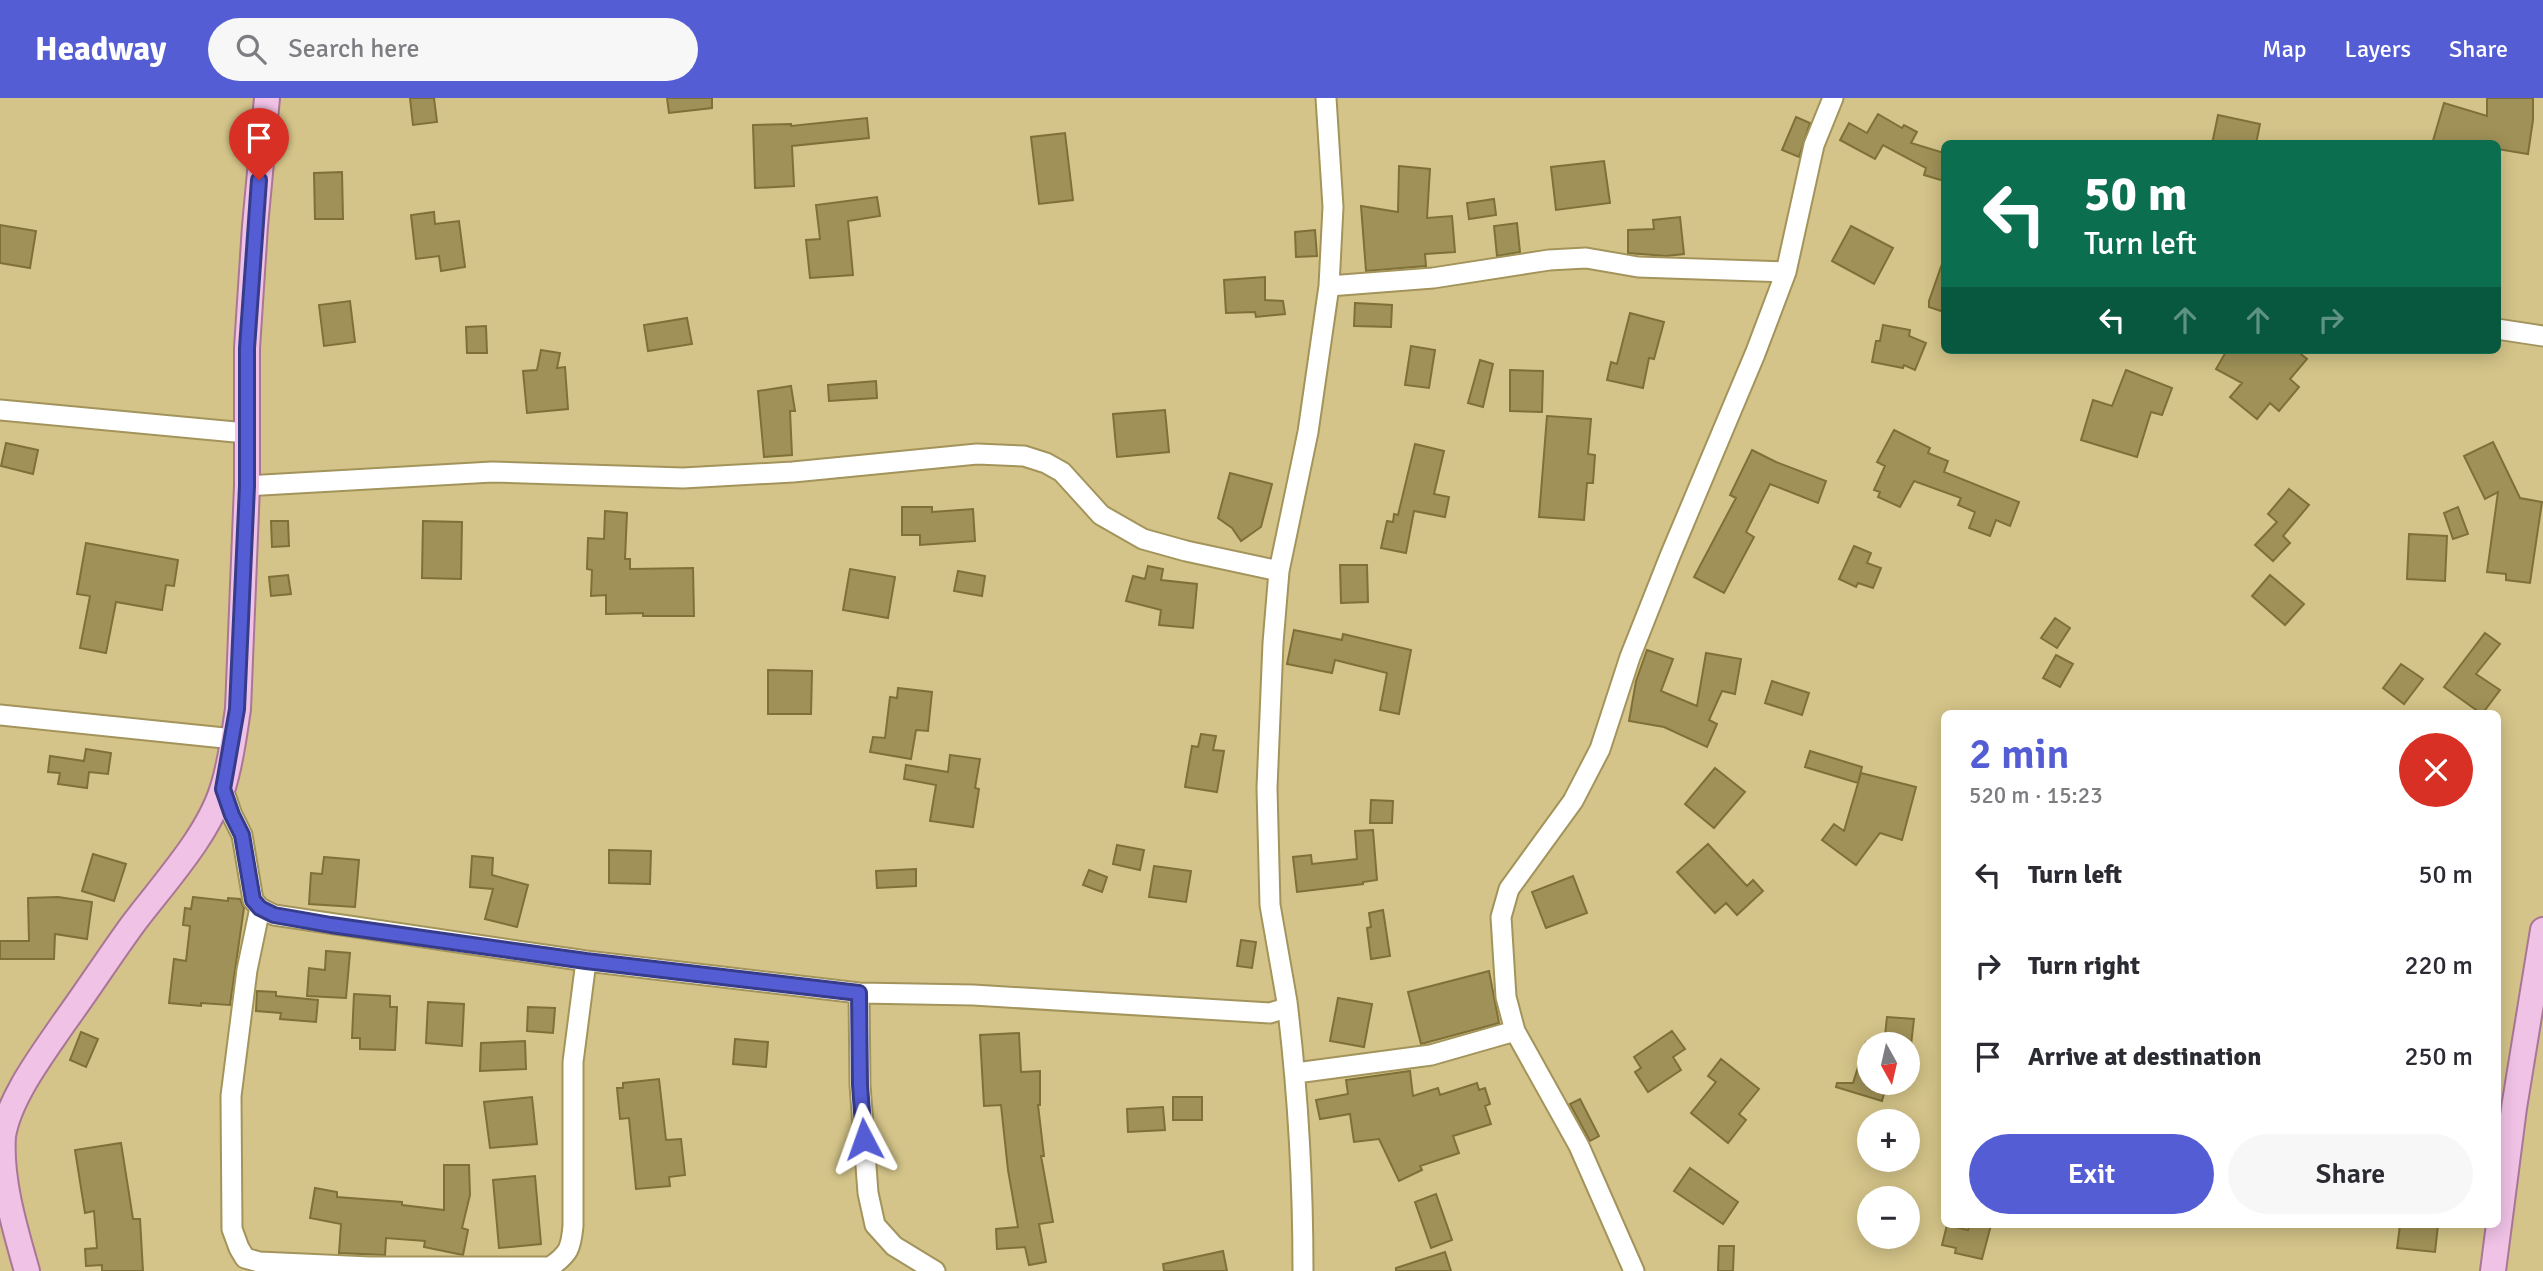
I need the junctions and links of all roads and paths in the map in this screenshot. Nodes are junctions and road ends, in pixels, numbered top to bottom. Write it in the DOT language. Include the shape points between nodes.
graph roads {
  1 [pos="267,98"];
  2 [pos="1326,98"];
  3 [pos="1833,98"];
  4 [pos="1786,272"];
  5 [pos="1329,286"];
  6 [pos="2501,330"];
  7 [pos="2543,336"];
  8 [pos="0,410"];
  9 [pos="246,433"];
  10 [pos="247,486"];
  11 [pos="1279,571"];
  12 [pos="0,715"];
  13 [pos="233,739"];
  14 [pos="223,789"];
  15 [pos="260,908"];
  16 [pos="2543,930"];
  17 [pos="586,961"];
  18 [pos="859,993"];
  19 [pos="1287,1002"];
  20 [pos="1515,1031"];
  21 [pos="1296,1073"];
  22 [pos="6,1114"];
  23 [pos="5,1203"];
  24 [pos="2501,1209"];
  25 [pos="2499,1228"];
  26 [pos="27,1271"];
  27 [pos="935,1271"];
  28 [pos="1303,1271"];
  29 [pos="1634,1271"];
  30 [pos="2493,1271"];
  1 -- 9 [label="main road" via="247,348"];
  2 -- 5 [label="street" via="1333,207"];
  3 -- 4 [label="street" via="1814,145"];
  4 -- 5 [label="street" via="1638,267 1586,258"];
  4 -- 20 [label="street" via="1630,657 1600,749 1573,802 1509,889 1501,917 1502,960"];
  5 -- 11 [label="street" via="1308,432"];
  6 -- 7 [label="street"];
  8 -- 9 [label="street"];
  9 -- 10 [label="main road"];
  10 -- 11 [label="street" via="492,472 683,478 977,454 1024,456 1062,472 1101,515 1143,539"];
  10 -- 13 [label="main road"];
  11 -- 19 [label="street" via="1267,788 1270,905"];
  12 -- 13 [label="street"];
  13 -- 14 [label="main road"];
  14 -- 15 [label="street" via="242,835 253,900"];
  14 -- 22 [label="main road" via="180,864 35,1065"];
  15 -- 17 [label="street" via="274,915 331,925"];
  15 -- 17 [label="street" via="248,960 231,1096 232,1229 245,1258 259,1262 550,1267 565,1257 573,1226 573,1062"];
  16 -- 24 [label="main road"];
  17 -- 18 [label="street"];
  18 -- 19 [label="street" via="973,995 1270,1013 1283,1009"];
  18 -- 27 [label="street" via="860,1085 868,1193 875,1225 894,1246"];
  19 -- 21 [label="street"];
  20 -- 21 [label="street" via="1431,1055"];
  20 -- 29 [label="street" via="1579,1146"];
  21 -- 28 [label="street"];
  22 -- 23 [label="main road" via="2,1154"];
  23 -- 26 [label="main road"];
  25 -- 30 [label="main road"];
}
